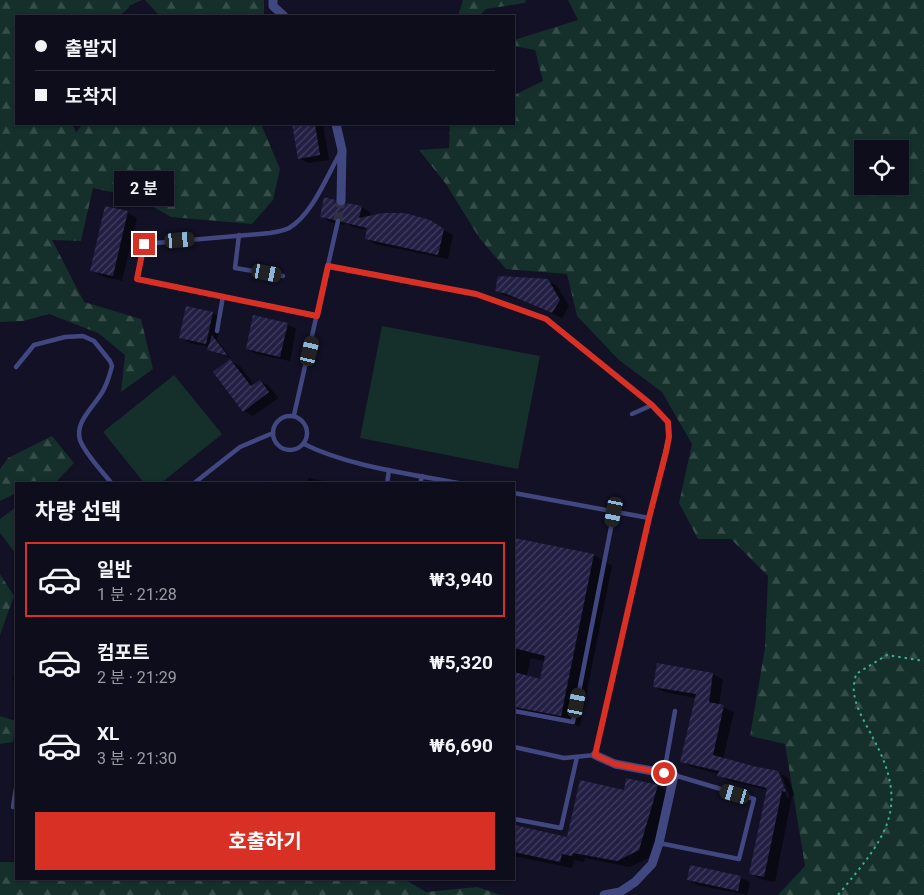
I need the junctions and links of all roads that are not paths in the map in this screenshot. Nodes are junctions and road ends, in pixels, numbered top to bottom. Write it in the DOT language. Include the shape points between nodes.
graph roads {
  1 [pos="271,2"];
  2 [pos="283,15"];
  3 [pos="336,125"];
  4 [pos="342,150"];
  5 [pos="341,201"];
  6 [pos="338,221"];
  7 [pos="239,235"];
  8 [pos="328,266"];
  9 [pos="283,276"];
  10 [pos="223,296"];
  11 [pos="317,316"];
  12 [pos="217,331"];
  13 [pos="16,367"];
  14 [pos="652,405"];
  15 [pos="632,414"];
  16 [pos="294,416"];
  17 [pos="273,433"];
  18 [pos="304,444"];
  19 [pos="390,470"];
  20 [pos="422,476"];
  21 [pos="110,482"];
  22 [pos="196,482"];
  23 [pos="387,482"];
  24 [pos="420,482"];
  25 [pos="453,482"];
  26 [pos="515,493"];
  27 [pos="614,512"];
  28 [pos="649,518"];
  29 [pos="515,711"];
  30 [pos="675,711"];
  31 [pos="515,747"];
  32 [pos="595,755"];
  33 [pos="577,757"];
  34 [pos="669,774"];
  35 [pos="15,794"];
  36 [pos="13,807"];
  37 [pos="515,819"];
  38 [pos="659,843"];
  39 [pos="604,895"];
  1 -- 2 [label="street"];
  3 -- 4 [label="street"];
  4 -- 5 [label="street"];
  4 -- 7 [label="lane" via="298,222 287,230"];
  6 -- 8 [label="lane"];
  7 -- 9 [label="lane" via="235,268"];
  7 -- 10 [label="lane" via="144,244 137,279"];
  8 -- 11 [label="lane"];
  8 -- 14 [label="lane" via="476,294 546,319"];
  10 -- 11 [label="lane"];
  10 -- 12 [label="lane"];
  11 -- 16 [label="lane"];
  13 -- 21 [label="lane" via="34,345 65,337 83,336 94,341 105,354 112,366 109,377 79,431 80,440"];
  14 -- 15 [label="lane"];
  14 -- 28 [label="lane" via="668,422 669,437"];
  16 -- 17 [label="lane" via="278,420"];
  16 -- 18 [label="lane" via="307,427"];
  17 -- 18 [label="lane" via="283,448 293,450"];
  17 -- 22 [label="lane" via="240,447"];
  18 -- 19 [label="lane" via="322,454"];
  19 -- 20 [label="lane"];
  19 -- 23 [label="lane"];
  20 -- 24 [label="lane"];
  20 -- 25 [label="lane"];
  26 -- 27 [label="lane"];
  27 -- 28 [label="lane"];
  27 -- 29 [label="lane" via="573,722"];
  28 -- 32 [label="lane"];
  30 -- 34 [label="lane"];
  31 -- 33 [label="lane" via="564,758"];
  32 -- 33 [label="lane"];
  32 -- 34 [label="street" via="615,764"];
  33 -- 37 [label="lane" via="561,828"];
  34 -- 38 [label="street"];
  34 -- 38 [label="lane" via="754,799 739,859"];
  35 -- 36 [label="lane"];
  38 -- 39 [label="street" via="652,864 635,882 620,892"];
}
